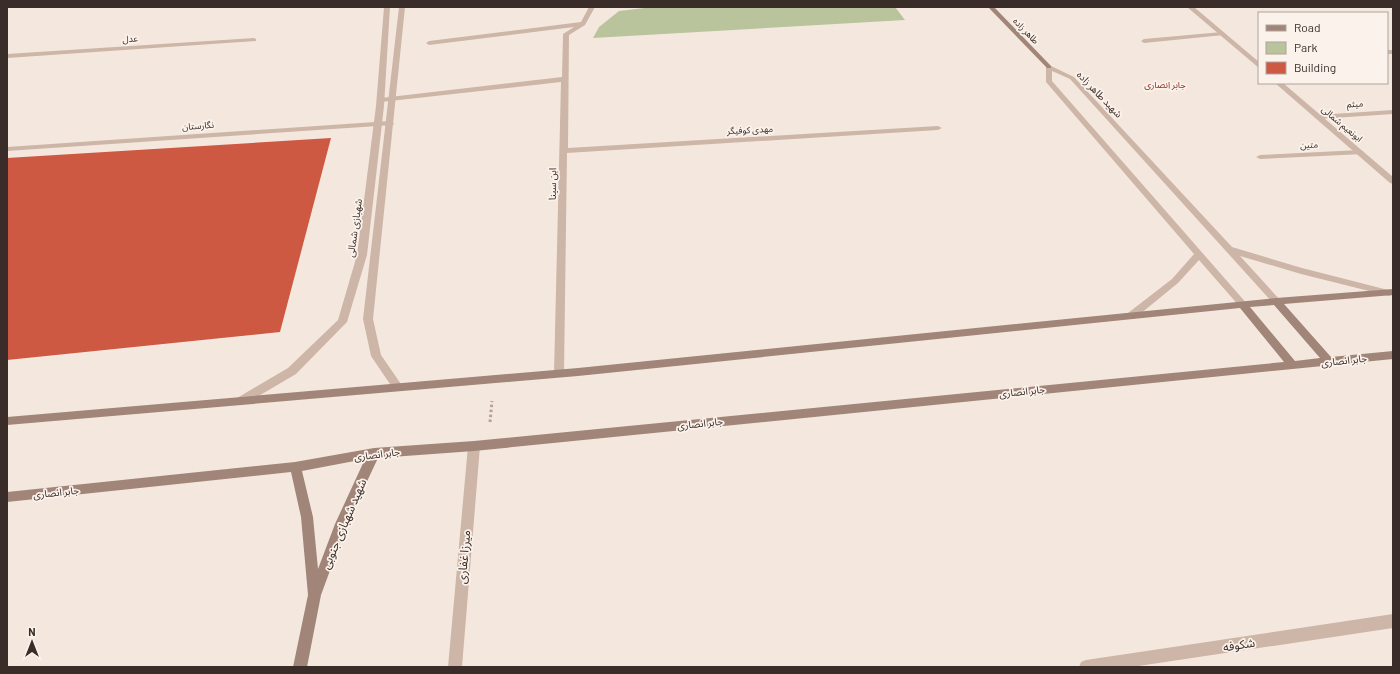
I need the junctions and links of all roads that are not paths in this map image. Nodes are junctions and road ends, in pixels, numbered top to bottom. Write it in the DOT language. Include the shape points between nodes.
graph roads {
  1 [pos="387,7"];
  2 [pos="402,7"];
  3 [pos="592,7"];
  4 [pos="991,7"];
  5 [pos="1190,7"];
  6 [pos="583,24"];
  7 [pos="1222,34"];
  8 [pos="254,40"];
  9 [pos="1144,41"];
  10 [pos="429,43"];
  11 [pos="7,56"];
  12 [pos="1255,60"];
  13 [pos="1049,67"];
  14 [pos="565,79"];
  15 [pos="1280,84"];
  16 [pos="392,99"];
  17 [pos="381,100"];
  18 [pos="1393,112"];
  19 [pos="1318,117"];
  20 [pos="390,123"];
  21 [pos="378,124"];
  22 [pos="938,128"];
  23 [pos="7,149"];
  24 [pos="563,151"];
  25 [pos="1360,152"];
  26 [pos="1260,158"];
  27 [pos="1393,181"];
  28 [pos="1227,249"];
  29 [pos="1199,254"];
  30 [pos="1391,293"];
  31 [pos="1276,301"];
  32 [pos="1243,305"];
  33 [pos="1131,316"];
  34 [pos="1393,355"];
  35 [pos="1329,362"];
  36 [pos="1293,365"];
  37 [pos="559,373"];
  38 [pos="398,387"];
  39 [pos="241,401"];
  40 [pos="7,421"];
  41 [pos="474,446"];
  42 [pos="374,453"];
  43 [pos="296,468"];
  44 [pos="7,497"];
  45 [pos="314,595"];
  46 [pos="1393,621"];
  47 [pos="300,667"];
  48 [pos="455,667"];
  49 [pos="1086,667"];
  1 -- 17 [label="street, شهبازی شمالی"];
  2 -- 16 [label="street"];
  3 -- 6 [label="street"];
  4 -- 13 [label="main road, طاهر زاده"];
  5 -- 7 [label="street"];
  6 -- 10 [label="street"];
  6 -- 14 [label="street, ابن سینا" via="566,34"];
  7 -- 9 [label="street"];
  7 -- 12 [label="street"];
  8 -- 11 [label="street, عدل"];
  13 -- 28 [label="street, شهید طاهر زاده" via="1072,78"];
  13 -- 29 [label="street" via="1048,81"];
  14 -- 16 [label="street"];
  14 -- 24 [label="street, ابن سینا"];
  15 -- 19 [label="street, ابونعیم شمالی"];
  16 -- 17 [label="street"];
  16 -- 20 [label="street"];
  17 -- 21 [label="street, شهبازی شمالی"];
  18 -- 19 [label="street, میثم"];
  19 -- 25 [label="street, ابونعیم شمالی"];
  20 -- 21 [label="street, نگارستان"];
  20 -- 38 [label="street" via="368,319 376,356"];
  21 -- 23 [label="street, نگارستان"];
  21 -- 39 [label="street, شهبازی شمالی" via="362,256 342,322 292,371"];
  22 -- 24 [label="street, مهدی کوفیگر"];
  24 -- 37 [label="street, ابن سینا"];
  25 -- 26 [label="street, متین"];
  25 -- 27 [label="street, ابونعیم شمالی"];
  28 -- 30 [label="street" via="1301,271"];
  28 -- 31 [label="street, شهید طاهر زاده"];
  29 -- 32 [label="street"];
  29 -- 33 [label="street" via="1175,281"];
  30 -- 31 [label="main road"];
  31 -- 32 [label="main road"];
  31 -- 35 [label="main road"];
  32 -- 33 [label="main road"];
  32 -- 36 [label="main road"];
  33 -- 37 [label="main road"];
  34 -- 35 [label="main road, جابر انصاری"];
  35 -- 36 [label="main road, جابر انصاری"];
  36 -- 41 [label="main road, جابر انصاری"];
  37 -- 38 [label="main road"];
  38 -- 39 [label="main road"];
  39 -- 40 [label="main road"];
  41 -- 42 [label="main road, جابر انصاری"];
  41 -- 48 [label="street, میرزا غفاری"];
  42 -- 43 [label="main road, جابر انصاری"];
  42 -- 45 [label="main road, شهید شهبازی جنوبی" via="341,524"];
  43 -- 44 [label="main road, جابر انصاری"];
  43 -- 45 [label="main road, شهید شهبازی جنوبی" via="307,517"];
  45 -- 47 [label="main road, شهید شهبازی جنوبی"];
  46 -- 49 [label="street, شکوفه"];
}
